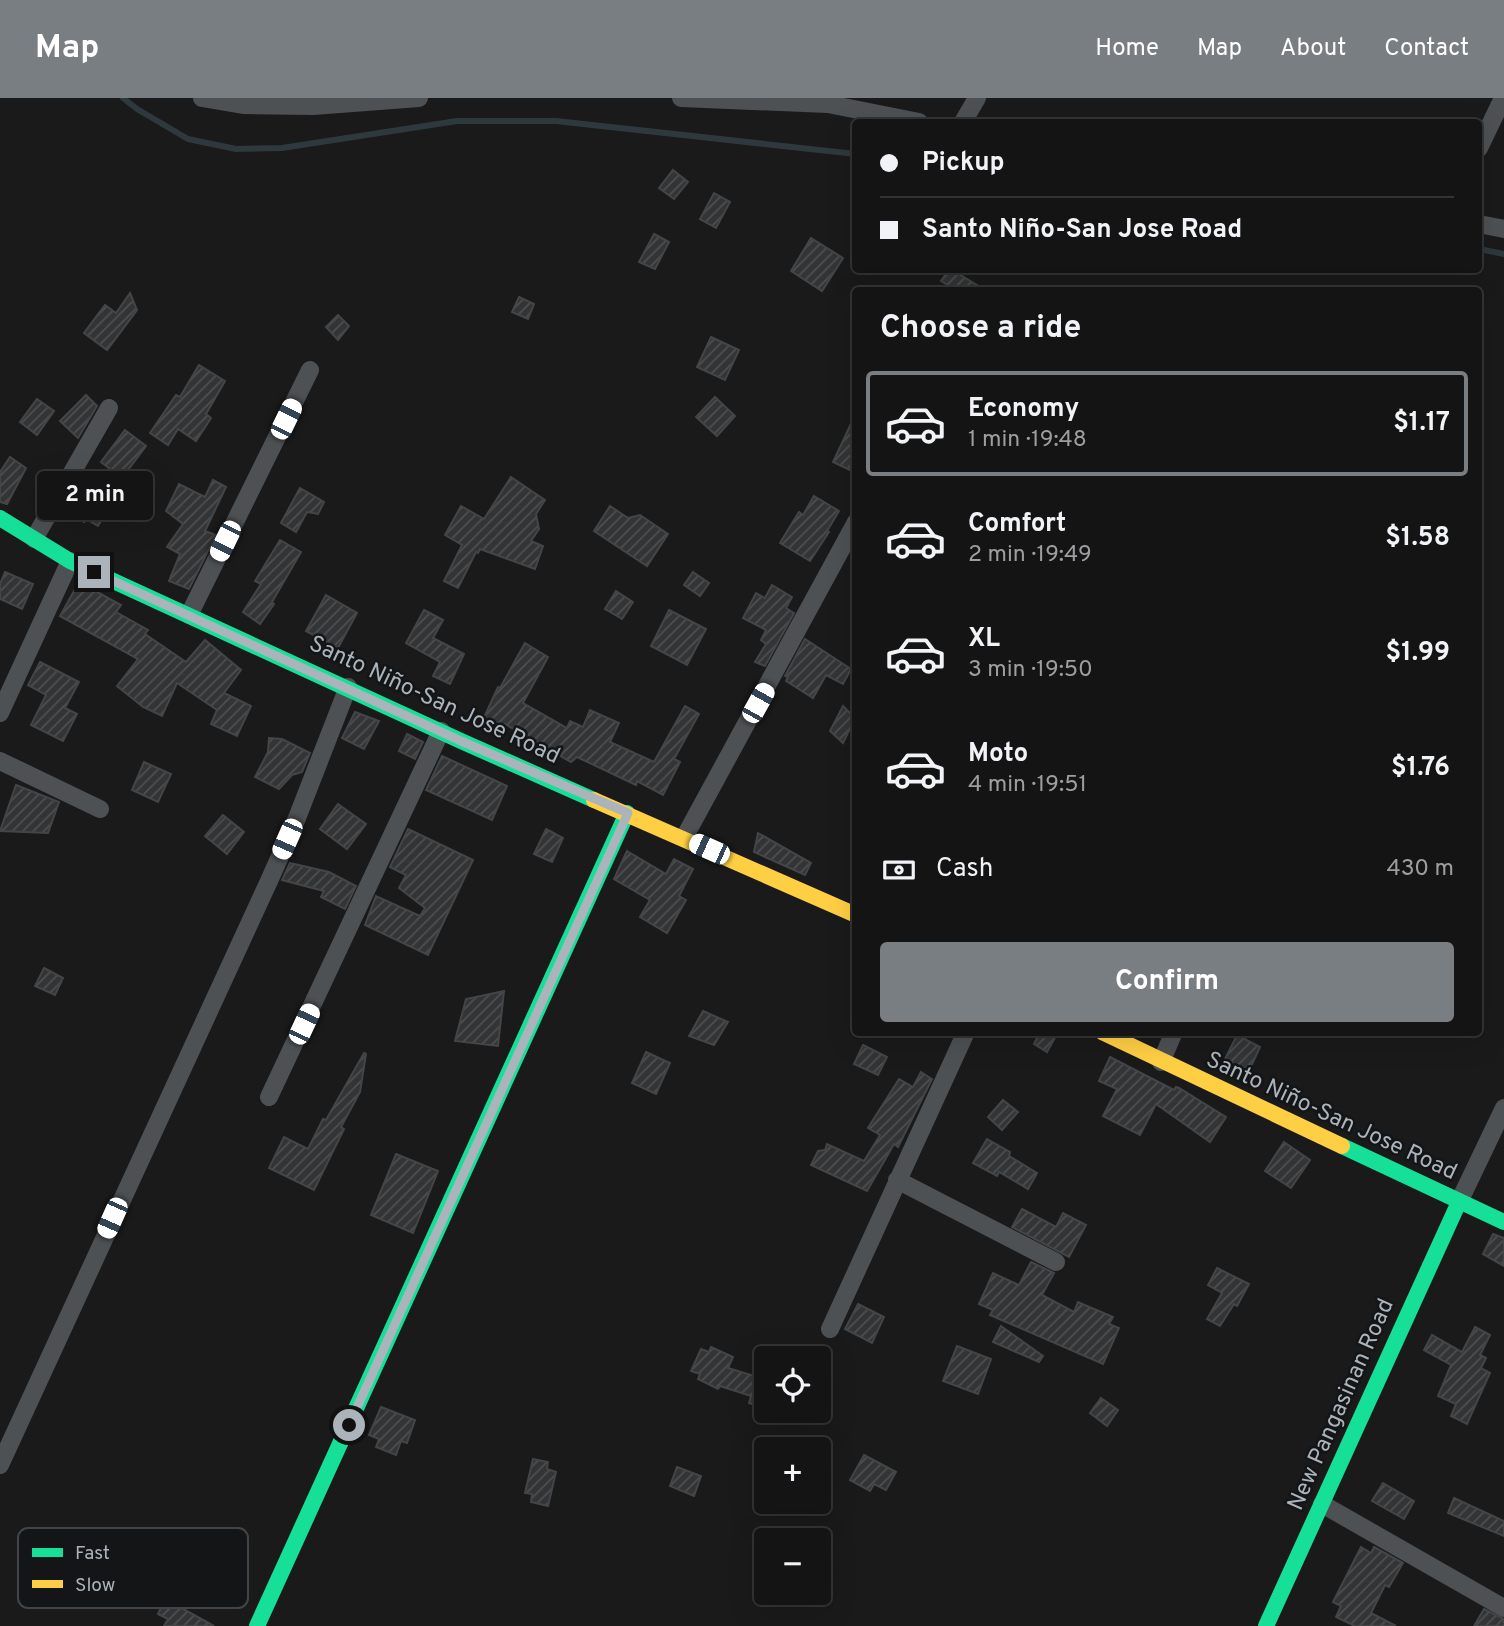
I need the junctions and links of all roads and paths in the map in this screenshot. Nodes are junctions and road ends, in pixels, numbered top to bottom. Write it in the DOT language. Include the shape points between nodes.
graph roads {
  1 [pos="202,98"];
  2 [pos="419,98"];
  3 [pos="681,98"];
  4 [pos="977,98"];
  5 [pos="1503,98"];
  6 [pos="904,119"];
  7 [pos="965,119"];
  8 [pos="1482,142"];
  9 [pos="1482,225"];
  10 [pos="1504,229"];
  11 [pos="310,370"];
  12 [pos="109,408"];
  13 [pos="0,518"];
  14 [pos="852,529"];
  15 [pos="34,539"];
  16 [pos="70,561"];
  17 [pos="189,615"];
  18 [pos="348,687"];
  19 [pos="0,713"];
  20 [pos="442,731"];
  21 [pos="0,761"];
  22 [pos="100,808"];
  23 [pos="628,813"];
  24 [pos="684,838"];
  25 [pos="852,913"];
  26 [pos="964,1036"];
  27 [pos="1110,1036"];
  28 [pos="1172,1036"];
  29 [pos="1161,1062"];
  30 [pos="269,1097"];
  31 [pos="1504,1108"];
  32 [pos="897,1180"];
  33 [pos="1459,1202"];
  34 [pos="1504,1222"];
  35 [pos="1056,1262"];
  36 [pos="830,1329"];
  37 [pos="0,1465"];
  38 [pos="1322,1504"];
  39 [pos="1504,1608"];
  40 [pos="257,1626"];
  41 [pos="1266,1626"];
  1 -- 2 [label="street" via="243,105 313,106"];
  3 -- 6 [label="street" via="828,104"];
  4 -- 7 [label="street"];
  5 -- 8 [label="street"];
  9 -- 10 [label="street"];
  11 -- 17 [label="street"];
  12 -- 15 [label="street"];
  13 -- 15 [label="main road, Santo Niño-San Jose Road"];
  14 -- 24 [label="street"];
  15 -- 16 [label="main road, Santo Niño-San Jose Road"];
  16 -- 17 [label="main road, Santo Niño-San Jose Road"];
  16 -- 19 [label="street"];
  17 -- 18 [label="main road, Santo Niño-San Jose Road"];
  18 -- 20 [label="main road, Santo Niño-San Jose Road"];
  18 -- 37 [label="street" via="269,881"];
  20 -- 23 [label="main road, Santo Niño-San Jose Road"];
  20 -- 30 [label="street"];
  21 -- 22 [label="street"];
  23 -- 24 [label="main road, Santo Niño-San Jose Road"];
  23 -- 40 [label="main road"];
  24 -- 25 [label="main road, Santo Niño-San Jose Road"];
  26 -- 32 [label="street"];
  27 -- 29 [label="main road, Santo Niño-San Jose Road"];
  28 -- 29 [label="street"];
  29 -- 33 [label="main road, Santo Niño-San Jose Road"];
  31 -- 33 [label="street"];
  32 -- 35 [label="street"];
  32 -- 36 [label="street"];
  33 -- 34 [label="main road, Santo Niño-San Jose Road"];
  33 -- 38 [label="main road, New Pangasinan Road"];
  38 -- 39 [label="street"];
  38 -- 41 [label="main road, New Pangasinan Road"];
}
